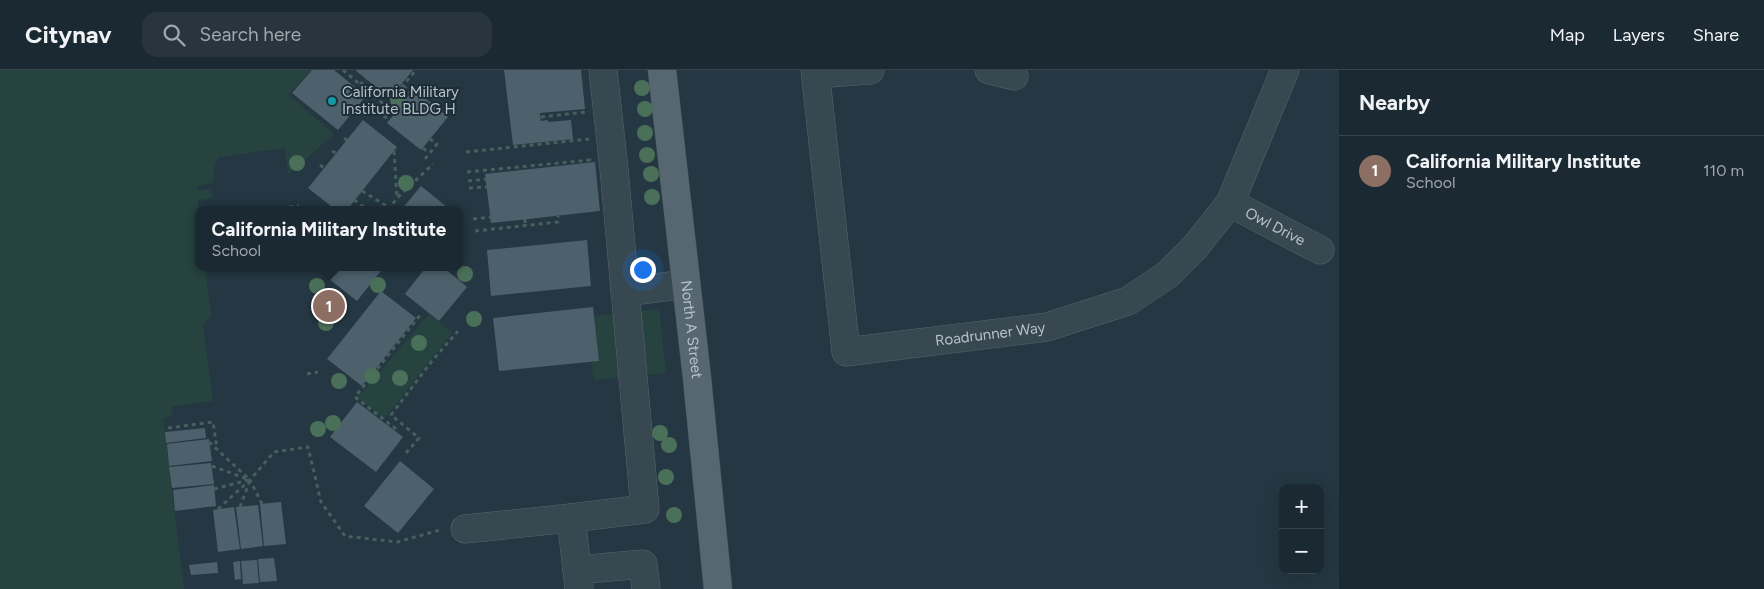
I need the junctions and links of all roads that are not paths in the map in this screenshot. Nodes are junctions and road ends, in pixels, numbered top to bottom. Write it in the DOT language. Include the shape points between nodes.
graph roads {
  1 [pos="603,70"];
  2 [pos="662,70"];
  3 [pos="870,70"];
  4 [pos="988,70"];
  5 [pos="1285,70"];
  6 [pos="815,72"];
  7 [pos="1014,76"];
  8 [pos="1230,203"];
  9 [pos="1320,250"];
  10 [pos="686,284"];
  11 [pos="625,292"];
  12 [pos="571,518"];
  13 [pos="455,526"];
  14 [pos="578,580"];
  15 [pos="646,589"];
  16 [pos="718,589"];
  1 -- 11 [label="street"];
  2 -- 10 [label="main road, North A Street"];
  3 -- 6 [label="street"];
  4 -- 7 [label="street"];
  5 -- 8 [label="street, Roadrunner Way"];
  6 -- 8 [label="street, Roadrunner Way" via="846,352 1047,327 1128,301 1167,275 1195,247"];
  8 -- 9 [label="street, Owl Drive"];
  10 -- 11 [label="street"];
  10 -- 16 [label="main road, North A Street"];
  11 -- 12 [label="street" via="645,509"];
  12 -- 13 [label="street"];
  12 -- 14 [label="street"];
  14 -- 15 [label="street" via="643,564"];
}
